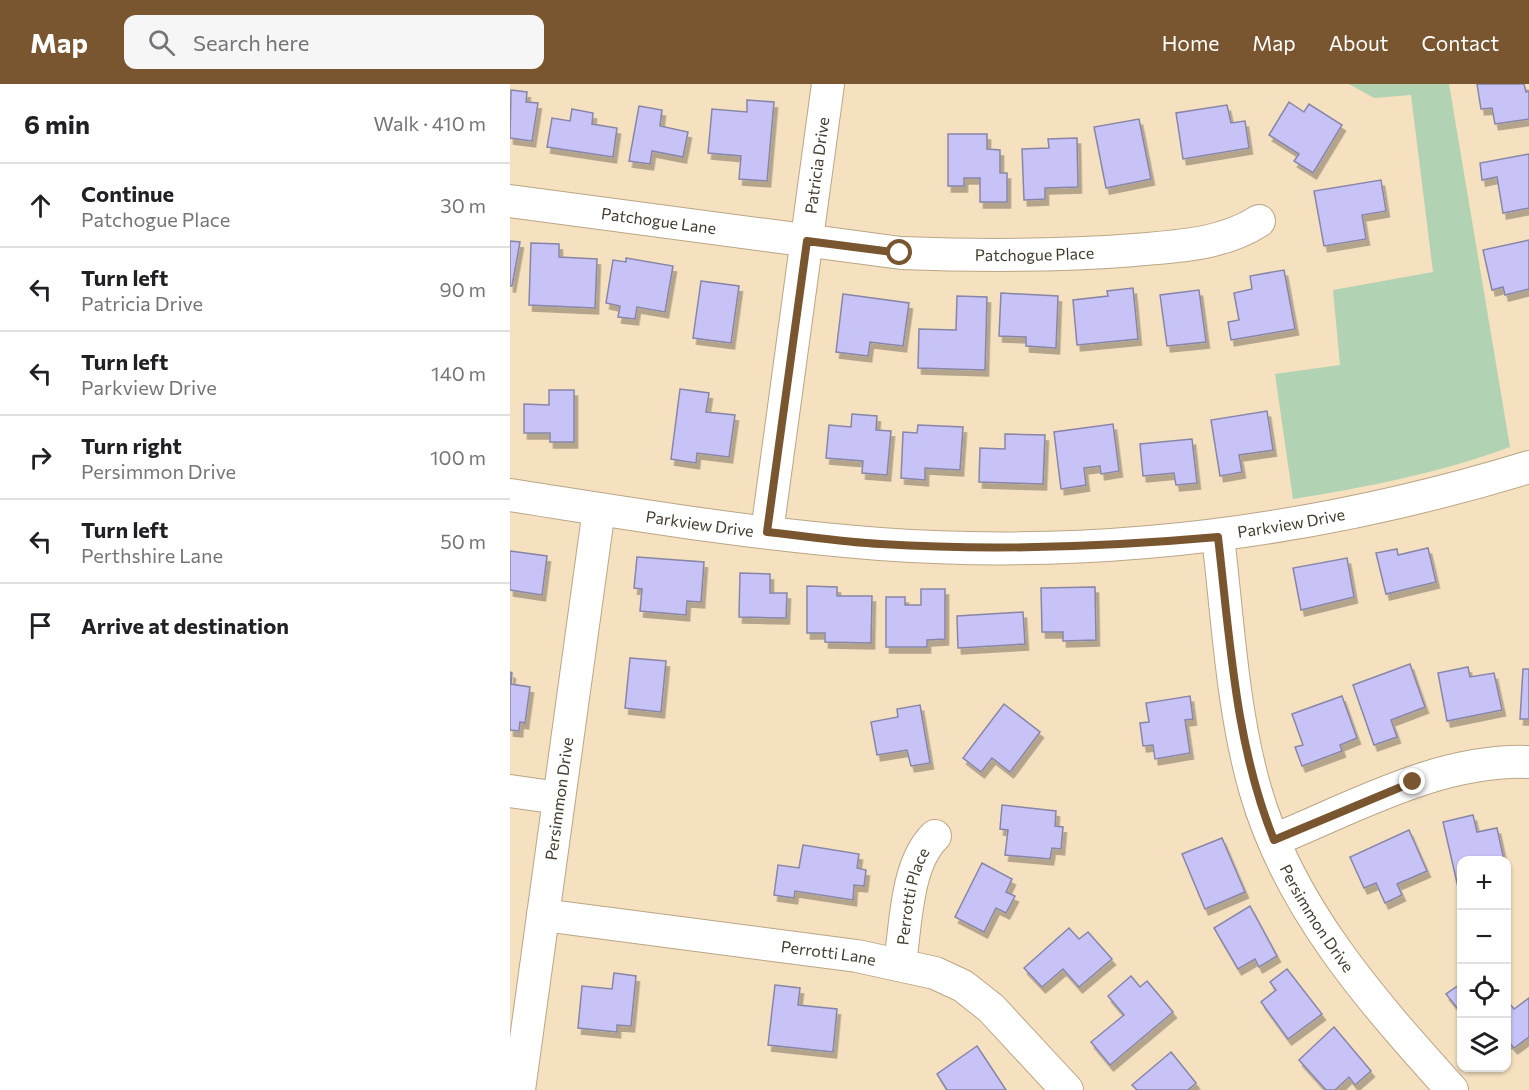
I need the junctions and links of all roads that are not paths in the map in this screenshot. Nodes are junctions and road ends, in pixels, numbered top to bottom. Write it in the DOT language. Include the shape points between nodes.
graph roads {
  1 [pos="828,84"];
  2 [pos="510,201"];
  3 [pos="1259,221"];
  4 [pos="807,241"];
  5 [pos="1529,467"];
  6 [pos="510,495"];
  7 [pos="599,508"];
  8 [pos="767,532"];
  9 [pos="1218,537"];
  10 [pos="1529,762"];
  11 [pos="510,791"];
  12 [pos="559,798"];
  13 [pos="935,836"];
  14 [pos="1274,840"];
  15 [pos="543,915"];
  16 [pos="900,963"];
  17 [pos="516,1084"];
  18 [pos="1067,1090"];
  19 [pos="1452,1090"];
  1 -- 4 [label="street, Patricia Drive"];
  2 -- 4 [label="street, Patchogue Lane"];
  3 -- 4 [label="street, Patchogue Place" via="1219,239 1087,254 958,256"];
  4 -- 8 [label="street, Patricia Drive"];
  5 -- 9 [label="street, Parkview Drive" via="1337,517"];
  6 -- 7 [label="street, Parkview Drive"];
  7 -- 8 [label="street, Parkview Drive"];
  7 -- 12 [label="street, Persimmon Drive"];
  8 -- 9 [label="street, Parkview Drive" via="880,544 992,548 1104,546"];
  9 -- 14 [label="street, Persimmon Drive" via="1248,760"];
  10 -- 14 [label="street" via="1500,762 1442,773"];
  11 -- 12 [label="street"];
  12 -- 15 [label="street, Persimmon Drive"];
  13 -- 16 [label="street, Perrotti Place" via="922,849 916,865"];
  14 -- 19 [label="street, Persimmon Drive" via="1312,915 1351,973"];
  15 -- 16 [label="street, Perrotti Lane"];
  15 -- 17 [label="street, Persimmon Drive"];
  16 -- 18 [label="street, Perrotti Lane" via="949,979 977,996 1010,1026"];
}
